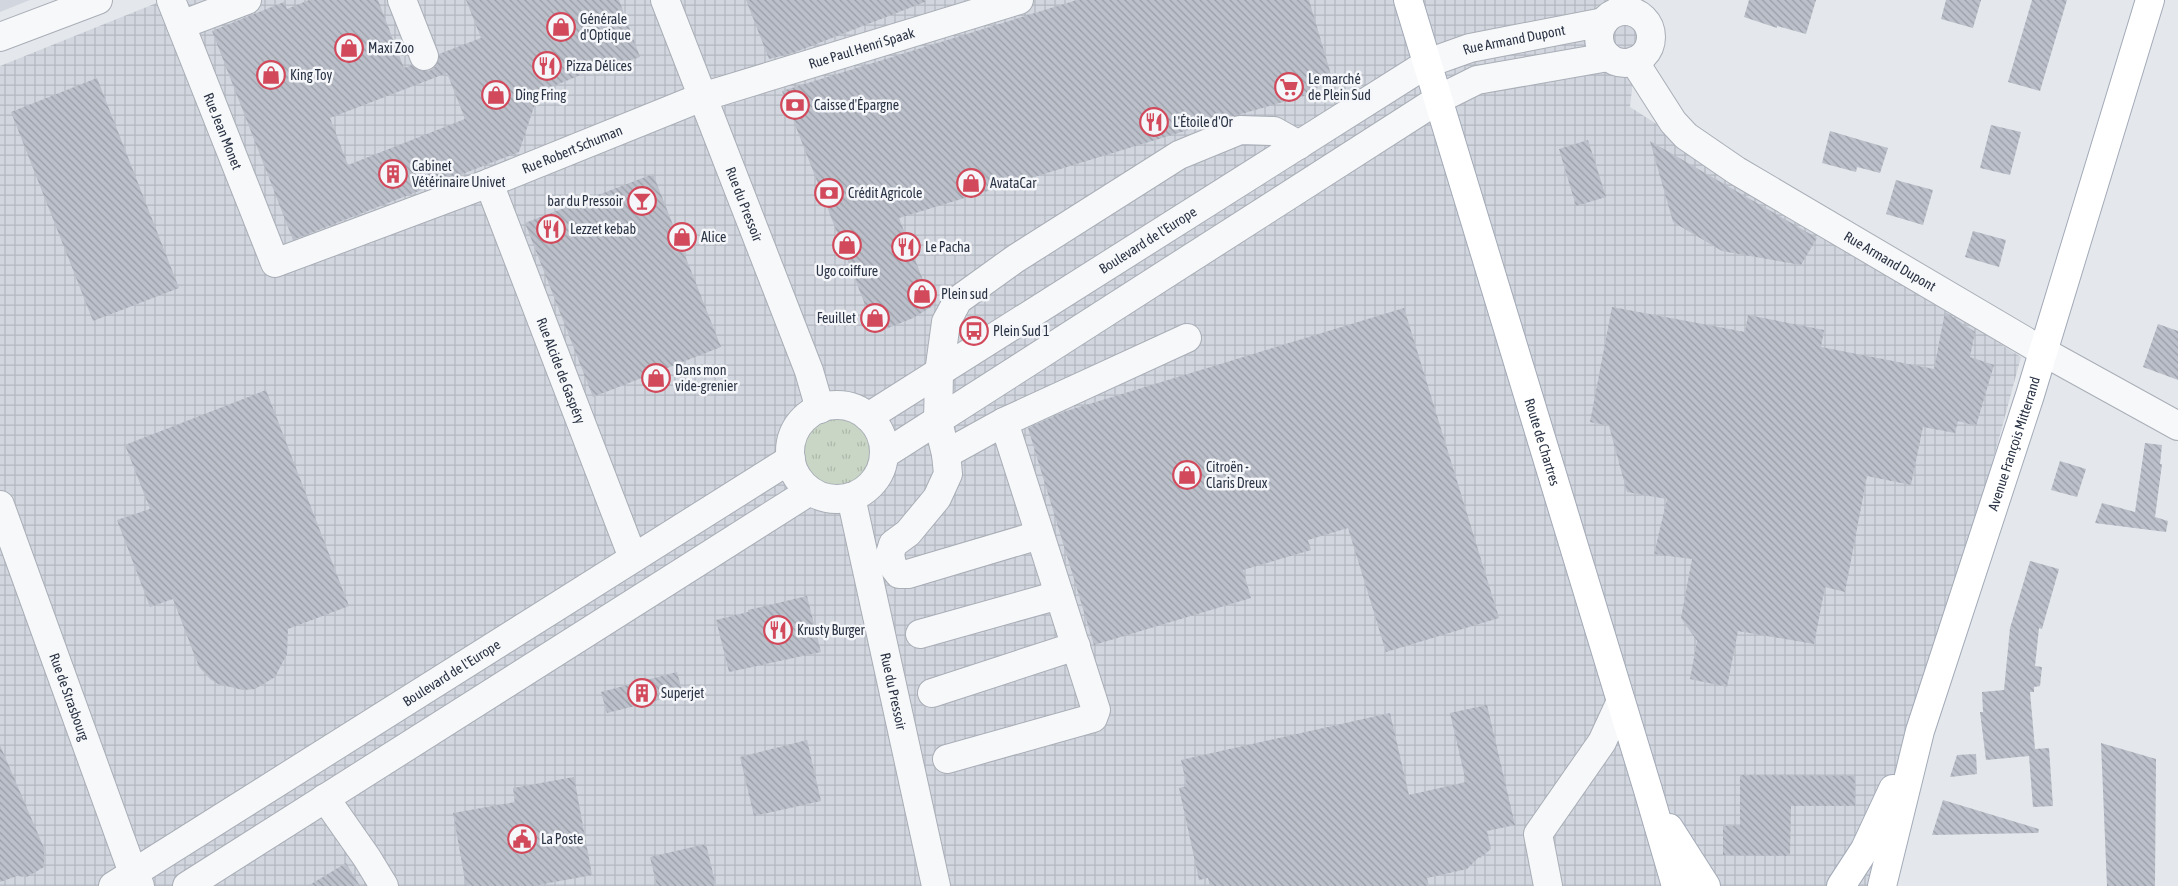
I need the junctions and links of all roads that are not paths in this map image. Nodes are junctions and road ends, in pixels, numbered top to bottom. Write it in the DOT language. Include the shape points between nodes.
graph roads {
  1 [pos="98,0"];
  2 [pos="171,0"];
  3 [pos="247,0"];
  4 [pos="402,0"];
  5 [pos="665,0"];
  6 [pos="1020,0"];
  7 [pos="1408,0"];
  8 [pos="2150,0"];
  9 [pos="1646,8"];
  10 [pos="1604,22"];
  11 [pos="181,25"];
  12 [pos="0,37"];
  13 [pos="424,56"];
  14 [pos="1621,59"];
  15 [pos="1428,63"];
  16 [pos="702,97"];
  17 [pos="1439,100"];
  18 [pos="1299,145"];
  19 [pos="1248,177"];
  20 [pos="490,183"];
  21 [pos="1268,209"];
  22 [pos="275,263"];
  23 [pos="1187,338"];
  24 [pos="2044,352"];
  25 [pos="938,372"];
  26 [pos="820,409"];
  27 [pos="868,417"];
  28 [pos="938,422"];
  29 [pos="1004,422"];
  30 [pos="2178,426"];
  31 [pos="884,454"];
  32 [pos="946,454"];
  33 [pos="791,459"];
  34 [pos="810,490"];
  35 [pos="851,498"];
  36 [pos="0,505"];
  37 [pos="1039,535"];
  38 [pos="633,558"];
  39 [pos="1059,594"];
  40 [pos="920,634"];
  41 [pos="1076,646"];
  42 [pos="932,693"];
  43 [pos="1620,703"];
  44 [pos="1920,731"];
  45 [pos="947,759"];
  46 [pos="1648,790"];
  47 [pos="325,798"];
  48 [pos="129,882"];
  49 [pos="187,886"];
  50 [pos="384,886"];
  51 [pos="936,886"];
  52 [pos="1548,886"];
  53 [pos="1676,886"];
  54 [pos="1706,886"];
  55 [pos="1841,886"];
  56 [pos="1882,886"];
  1 -- 12 [label="street"];
  2 -- 11 [label="street, Rue Jean Monet"];
  3 -- 11 [label="street"];
  4 -- 13 [label="street"];
  5 -- 16 [label="street, Rue du Pressoir"];
  6 -- 16 [label="street, Rue Paul Henri Spaak"];
  7 -- 15 [label="main road, Route de Chartres"];
  8 -- 24 [label="main road, Avenue François Mitterrand"];
  9 -- 10 [label="street" via="1610,16"];
  9 -- 14 [label="street" via="1650,30 1647,52"];
  10 -- 14 [label="street" via="1600,44"];
  10 -- 15 [label="street, Rue Armand Dupont" via="1470,48"];
  11 -- 22 [label="street, Rue Jean Monet"];
  14 -- 17 [label="street" via="1477,80"];
  14 -- 24 [label="street, Rue Armand Dupont" via="1686,136 1737,170"];
  15 -- 17 [label="main road, Route de Chartres"];
  15 -- 18 [label="street, Boulevard de l'Europe"];
  16 -- 20 [label="street, Rue Robert Schuman"];
  16 -- 26 [label="street, Rue du Pressoir" via="809,371"];
  17 -- 21 [label="street"];
  17 -- 43 [label="main road, Route de Chartres"];
  18 -- 19 [label="street, Boulevard de l'Europe"];
  18 -- 25 [label="street" via="1274,131 1240,130 1179,155 1032,248 958,300 946,322"];
  19 -- 21 [label="street"];
  19 -- 25 [label="street, Boulevard de l'Europe"];
  20 -- 22 [label="street, Rue Robert Schuman"];
  20 -- 38 [label="street, Rue Alcide de Gaspéry"];
  21 -- 28 [label="street"];
  23 -- 29 [label="street"];
  24 -- 30 [label="street, Rue Armand Dupont"];
  24 -- 44 [label="main road, Avenue François Mitterrand"];
  25 -- 27 [label="street, Boulevard de l'Europe"];
  25 -- 28 [label="street"];
  26 -- 27 [label="street" via="845,406"];
  26 -- 33 [label="street" via="806,417 796,429"];
  27 -- 31 [label="street" via="883,440"];
  28 -- 31 [label="street"];
  28 -- 32 [label="street"];
  29 -- 32 [label="street"];
  29 -- 37 [label="street"];
  31 -- 35 [label="street" via="882,468 875,481 864,492"];
  32 -- 37 [label="street" via="948,474 937,498 908,533 892,544 892,565 899,574"];
  33 -- 34 [label="street" via="800,482"];
  33 -- 38 [label="street, Boulevard de l'Europe"];
  34 -- 35 [label="street" via="822,497"];
  34 -- 47 [label="street"];
  35 -- 51 [label="street, Rue du Pressoir"];
  36 -- 48 [label="street, Rue de Strasbourg"];
  37 -- 39 [label="street"];
  38 -- 48 [label="street, Boulevard de l'Europe"];
  39 -- 40 [label="street"];
  39 -- 41 [label="street"];
  41 -- 42 [label="street"];
  41 -- 45 [label="street" via="1096,710 1093,718"];
  43 -- 46 [label="main road, Route de Chartres"];
  43 -- 52 [label="street" via="1602,742 1538,834"];
  44 -- 55 [label="main road" via="1865,849"];
  44 -- 56 [label="main road, Avenue François Mitterrand"];
  46 -- 53 [label="main road, Route de Chartres"];
  46 -- 54 [label="main road"];
  47 -- 49 [label="street"];
  47 -- 50 [label="street"];
}
